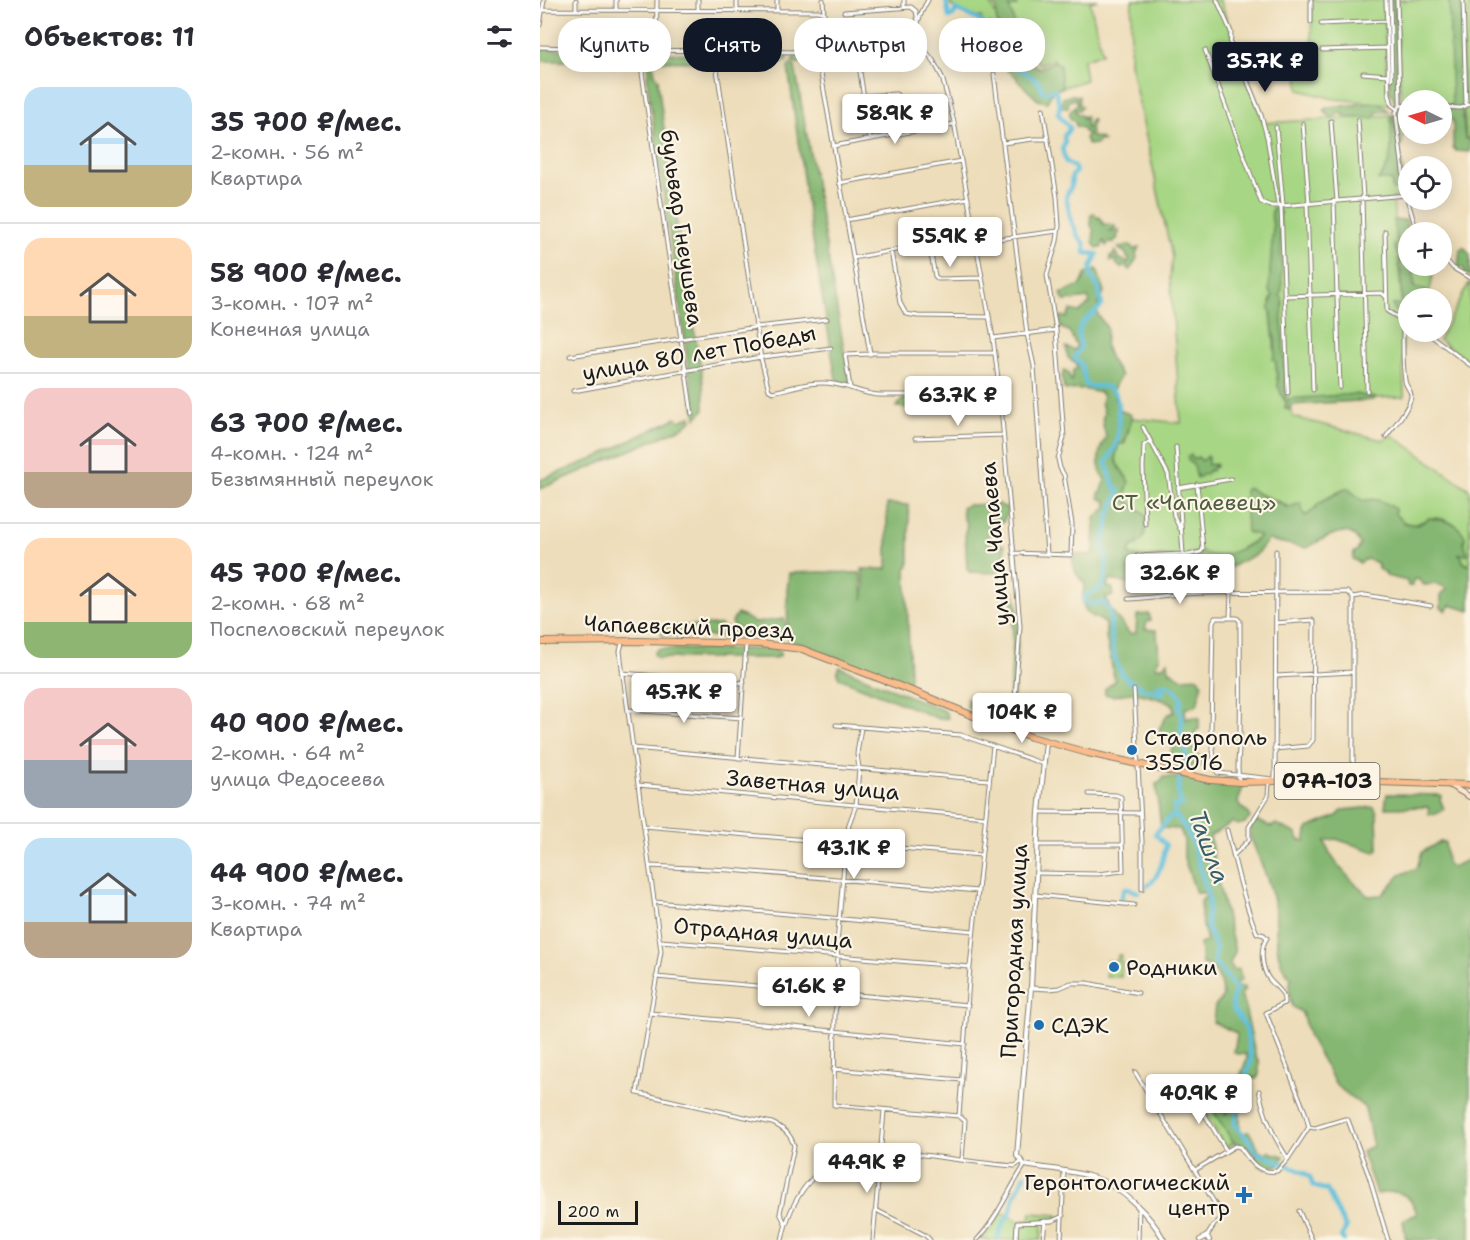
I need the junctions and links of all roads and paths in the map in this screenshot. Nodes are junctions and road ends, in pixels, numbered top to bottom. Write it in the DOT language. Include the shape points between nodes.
graph roads {
  1 [pos="544,0"];
  2 [pos="576,0"];
  3 [pos="616,0"];
  4 [pos="657,0"];
  5 [pos="698,0"];
  6 [pos="737,0"];
  7 [pos="777,0"];
  8 [pos="823,0"];
  9 [pos="904,0"];
  10 [pos="928,0"];
  11 [pos="1217,0"];
  12 [pos="1311,0"];
  13 [pos="1388,0"];
  14 [pos="1397,0"];
  15 [pos="1463,0"];
  16 [pos="904,7"];
  17 [pos="542,10"];
  18 [pos="576,10"];
  19 [pos="616,10"];
  20 [pos="657,10"];
  21 [pos="698,10"];
  22 [pos="737,10"];
  23 [pos="777,11"];
  24 [pos="844,12"];
  25 [pos="824,13"];
  26 [pos="657,18"];
  27 [pos="824,18"];
  28 [pos="917,18"];
  29 [pos="920,18"];
  30 [pos="1389,21"];
  31 [pos="1311,22"];
  32 [pos="1321,24"];
  33 [pos="540,25"];
  34 [pos="540,47"];
  35 [pos="558,48"];
  36 [pos="1387,48"];
  37 [pos="1205,50"];
  38 [pos="1322,50"];
  39 [pos="927,53"];
  40 [pos="643,72"];
  41 [pos="717,72"];
  42 [pos="821,72"];
  43 [pos="860,72"];
  44 [pos="1363,72"];
  45 [pos="994,74"];
  46 [pos="1388,75"];
  47 [pos="1392,79"];
  48 [pos="1400,86"];
  49 [pos="1400,90"];
  50 [pos="863,96"];
  51 [pos="1468,105"];
  52 [pos="1398,108"];
  53 [pos="1452,108"];
  54 [pos="1043,109"];
  55 [pos="1398,116"];
  56 [pos="1358,120"];
  57 [pos="1331,121"];
  58 [pos="1303,123"];
  59 [pos="954,124"];
  60 [pos="1276,127"];
  61 [pos="1398,131"];
  62 [pos="908,132"];
  63 [pos="870,138"];
  64 [pos="1046,139"];
  65 [pos="1003,143"];
  66 [pos="833,146"];
  67 [pos="961,161"];
  68 [pos="839,183"];
  69 [pos="1398,196"];
  70 [pos="968,198"];
  71 [pos="1362,199"];
  72 [pos="1335,201"];
  73 [pos="1308,203"];
  74 [pos="1281,205"];
  75 [pos="846,220"];
  76 [pos="1058,231"];
  77 [pos="1385,231"];
  78 [pos="975,235"];
  79 [pos="1015,238"];
  80 [pos="976,242"];
  81 [pos="929,244"];
  82 [pos="891,251"];
  83 [pos="853,258"];
  84 [pos="1452,267"];
  85 [pos="982,278"];
  86 [pos="1470,278"];
  87 [pos="1337,293"];
  88 [pos="1366,294"];
  89 [pos="1310,295"];
  90 [pos="1284,296"];
  91 [pos="1386,297"];
  92 [pos="989,316"];
  93 [pos="1398,317"];
  94 [pos="827,319"];
  95 [pos="757,327"];
  96 [pos="1056,330"];
  97 [pos="1027,334"];
  98 [pos="993,338"];
  99 [pos="681,339"];
  100 [pos="1406,342"];
  101 [pos="1439,342"];
  102 [pos="831,348"];
  103 [pos="994,353"];
  104 [pos="873,354"];
  105 [pos="570,356"];
  106 [pos="761,358"];
  107 [pos="1470,365"];
  108 [pos="686,371"];
  109 [pos="850,387"];
  110 [pos="1340,388"];
  111 [pos="1313,390"];
  112 [pos="573,391"];
  113 [pos="1367,391"];
  114 [pos="1288,393"];
  115 [pos="999,395"];
  116 [pos="692,414"];
  117 [pos="1143,427"];
  118 [pos="1003,435"];
  119 [pos="1386,437"];
  120 [pos="915,438"];
  121 [pos="1150,441"];
  122 [pos="1176,447"];
  123 [pos="1231,479"];
  124 [pos="1197,484"];
  125 [pos="1178,488"];
  126 [pos="1145,524"];
  127 [pos="1181,530"];
  128 [pos="1276,551"];
  129 [pos="1012,553"];
  130 [pos="1047,554"];
  131 [pos="1183,555"];
  132 [pos="1137,556"];
  133 [pos="1231,592"];
  134 [pos="1276,593"];
  135 [pos="1181,594"];
  136 [pos="1353,597"];
  137 [pos="1128,599"];
  138 [pos="1431,606"];
  139 [pos="1230,618"];
  140 [pos="1276,623"];
  141 [pos="622,641"];
  142 [pos="540,642"];
  143 [pos="746,643"];
  144 [pos="1353,672"];
  145 [pos="622,673"];
  146 [pos="1313,673"];
  147 [pos="1276,676"];
  148 [pos="744,682"];
  149 [pos="1134,690"];
  150 [pos="628,710"];
  151 [pos="742,718"];
  152 [pos="836,725"];
  153 [pos="861,727"];
  154 [pos="1013,731"];
  155 [pos="1046,741"];
  156 [pos="993,746"];
  157 [pos="633,748"];
  158 [pos="1274,749"];
  159 [pos="738,758"];
  160 [pos="1044,764"];
  161 [pos="1137,764"];
  162 [pos="859,768"];
  163 [pos="1275,773"];
  164 [pos="1239,778"];
  165 [pos="1353,779"];
  166 [pos="988,780"];
  167 [pos="1273,781"];
  168 [pos="1325,781"];
  169 [pos="638,785"];
  170 [pos="1470,785"];
  171 [pos="1448,786"];
  172 [pos="1380,789"];
  173 [pos="1089,794"];
  174 [pos="1470,797"];
  175 [pos="856,805"];
  176 [pos="1039,812"];
  177 [pos="1139,813"];
  178 [pos="1121,814"];
  179 [pos="985,818"];
  180 [pos="644,826"];
  181 [pos="1227,830"];
  182 [pos="846,843"];
  183 [pos="1037,845"];
  184 [pos="1121,845"];
  185 [pos="981,855"];
  186 [pos="1234,855"];
  187 [pos="650,866"];
  188 [pos="1036,873"];
  189 [pos="843,880"];
  190 [pos="1142,889"];
  191 [pos="978,891"];
  192 [pos="1035,896"];
  193 [pos="655,902"];
  194 [pos="1134,904"];
  195 [pos="840,919"];
  196 [pos="974,931"];
  197 [pos="661,940"];
  198 [pos="837,956"];
  199 [pos="970,967"];
  200 [pos="656,977"];
  201 [pos="1031,988"];
  202 [pos="1138,993"];
  203 [pos="839,994"];
  204 [pos="968,1005"];
  205 [pos="650,1013"];
  206 [pos="836,1031"];
  207 [pos="965,1044"];
  208 [pos="833,1069"];
  209 [pos="1135,1072"];
  210 [pos="962,1080"];
  211 [pos="1193,1089"];
  212 [pos="1259,1091"];
  213 [pos="884,1111"];
  214 [pos="959,1116"];
  215 [pos="1309,1127"];
  216 [pos="1226,1150"];
  217 [pos="882,1151"];
  218 [pos="1288,1159"];
  219 [pos="962,1160"];
  220 [pos="1023,1164"];
  221 [pos="1195,1170"];
  222 [pos="1064,1171"];
  223 [pos="1139,1207"];
  224 [pos="876,1210"];
  225 [pos="1299,1211"];
  226 [pos="1063,1215"];
  227 [pos="1045,1221"];
  228 [pos="785,1223"];
  229 [pos="1208,1238"];
  230 [pos="782,1240"];
  231 [pos="873,1240"];
  232 [pos="930,1240"];
  233 [pos="977,1240"];
  234 [pos="1016,1240"];
  235 [pos="1043,1240"];
  236 [pos="1061,1240"];
  237 [pos="1138,1240"];
  238 [pos="1164,1240"];
  239 [pos="1200,1240"];
  240 [pos="1312,1240"];
  241 [pos="1388,1240"];
  1 -- 17 [label="street"];
  2 -- 18 [label="street"];
  3 -- 19 [label="street"];
  4 -- 20 [label="street"];
  5 -- 21 [label="street"];
  6 -- 22 [label="street"];
  7 -- 23 [label="street"];
  8 -- 25 [label="street"];
  9 -- 16 [label="street"];
  10 -- 29 [label="street"];
  11 -- 74 [label="street" via="1231,32 1230,54 1245,75 1261,115"];
  12 -- 31 [label="street"];
  13 -- 30 [label="street"];
  14 -- 48 [label="street"];
  15 -- 51 [label="street"];
  16 -- 24 [label="street"];
  16 -- 28 [label="street" via="914,8"];
  17 -- 18 [label="street"];
  17 -- 33 [label="street"];
  18 -- 19 [label="street"];
  19 -- 20 [label="street"];
  20 -- 21 [label="street"];
  20 -- 26 [label="street"];
  21 -- 22 [label="street"];
  22 -- 23 [label="street"];
  23 -- 25 [label="street"];
  25 -- 27 [label="street"];
  30 -- 32 [label="street"];
  30 -- 36 [label="street"];
  30 -- 47 [label="street"];
  34 -- 35 [label="street"];
  36 -- 38 [label="street"];
  36 -- 46 [label="street"];
  37 -- 74 [label="street" via="1260,200 1263,204"];
  39 -- 59 [label="street, улица Чапаева" via="942,77"];
  40 -- 99 [label="street, бульвар Гнеушева"];
  41 -- 95 [label="street"];
  42 -- 66 [label="street"];
  43 -- 50 [label="street"];
  44 -- 46 [label="street"];
  45 -- 65 [label="street"];
  46 -- 47 [label="street"];
  46 -- 52 [label="street" via="1389,99"];
  47 -- 48 [label="street"];
  48 -- 49 [label="street"];
  50 -- 62 [label="street" via="896,94 902,101"];
  50 -- 63 [label="street"];
  51 -- 53 [label="street"];
  54 -- 64 [label="street"];
  55 -- 61 [label="street"];
  56 -- 71 [label="street"];
  57 -- 72 [label="street"];
  58 -- 73 [label="street"];
  59 -- 62 [label="street"];
  59 -- 67 [label="street, улица Чапаева"];
  60 -- 74 [label="street"];
  62 -- 63 [label="street"];
  63 -- 66 [label="street"];
  64 -- 65 [label="street"];
  64 -- 76 [label="street" via="1057,197"];
  65 -- 79 [label="street"];
  66 -- 68 [label="street"];
  67 -- 68 [label="street"];
  67 -- 70 [label="street, улица Чапаева"];
  68 -- 75 [label="street"];
  69 -- 71 [label="street"];
  70 -- 75 [label="street"];
  70 -- 78 [label="street, улица Чапаева"];
  71 -- 72 [label="street"];
  71 -- 88 [label="street"];
  72 -- 73 [label="street"];
  72 -- 87 [label="street"];
  73 -- 74 [label="street"];
  73 -- 89 [label="street"];
  74 -- 90 [label="street"];
  75 -- 83 [label="street"];
  76 -- 79 [label="street"];
  76 -- 96 [label="street" via="1047,275"];
  77 -- 91 [label="street"];
  78 -- 80 [label="street, улица Чапаева"];
  78 -- 81 [label="street"];
  79 -- 80 [label="street"];
  79 -- 97 [label="street"];
  80 -- 85 [label="street, улица Чапаева"];
  81 -- 82 [label="street"];
  81 -- 85 [label="street" via="938,279"];
  82 -- 83 [label="street"];
  82 -- 92 [label="street" via="900,303 906,314"];
  83 -- 104 [label="street" via="868,350"];
  84 -- 86 [label="street"];
  85 -- 92 [label="street, улица Чапаева"];
  87 -- 88 [label="street"];
  87 -- 89 [label="street"];
  87 -- 110 [label="street"];
  88 -- 91 [label="street"];
  88 -- 113 [label="street"];
  89 -- 90 [label="street"];
  89 -- 111 [label="street"];
  90 -- 114 [label="street"];
  91 -- 93 [label="street" via="1388,313"];
  92 -- 98 [label="street, улица Чапаева"];
  94 -- 95 [label="street"];
  95 -- 99 [label="street"];
  95 -- 106 [label="street"];
  96 -- 97 [label="street"];
  96 -- 130 [label="street" via="1064,437 1058,459 1072,524 1071,555"];
  97 -- 98 [label="street"];
  97 -- 130 [label="street" via="1034,366"];
  98 -- 103 [label="street, улица Чапаева"];
  99 -- 105 [label="street"];
  99 -- 108 [label="street, бульвар Гнеушева"];
  100 -- 119 [label="street" via="1405,384 1411,397"];
  101 -- 107 [label="street"];
  102 -- 106 [label="street, улица 80 лет Победы"];
  103 -- 104 [label="street"];
  103 -- 115 [label="street, улица Чапаева"];
  104 -- 109 [label="street" via="845,355"];
  106 -- 108 [label="street, улица 80 лет Победы"];
  106 -- 109 [label="street" via="770,392 825,383"];
  108 -- 112 [label="street, улица 80 лет Победы"];
  108 -- 116 [label="street, бульвар Гнеушева"];
  109 -- 115 [label="street" via="879,395"];
  115 -- 118 [label="street, улица Чапаева"];
  117 -- 121 [label="street"];
  118 -- 120 [label="street"];
  118 -- 129 [label="street, улица Чапаева"];
  121 -- 126 [label="street" via="1144,445"];
  121 -- 127 [label="street" via="1168,474 1174,516"];
  122 -- 125 [label="street"];
  123 -- 124 [label="street"];
  124 -- 125 [label="street"];
  124 -- 131 [label="street" via="1203,549"];
  125 -- 127 [label="street"];
  127 -- 131 [label="street"];
  128 -- 134 [label="street"];
  129 -- 130 [label="street"];
  129 -- 154 [label="street, улица Чапаева" via="1020,626"];
  131 -- 132 [label="street"];
  131 -- 135 [label="street"];
  133 -- 134 [label="street"];
  133 -- 135 [label="street"];
  133 -- 139 [label="street"];
  134 -- 136 [label="street" via="1347,592"];
  134 -- 140 [label="street"];
  135 -- 137 [label="street"];
  136 -- 138 [label="street" via="1365,595"];
  136 -- 144 [label="street"];
  139 -- 164 [label="street" via="1240,621"];
  139 -- 164 [label="street" via="1213,620 1211,729 1215,771"];
  140 -- 146 [label="street" via="1314,622"];
  140 -- 147 [label="street"];
  141 -- 142 [label="main road, Чапаевский проезд / 07А-103"];
  141 -- 143 [label="main road, Чапаевский проезд / 07А-103"];
  141 -- 145 [label="street"];
  143 -- 148 [label="street"];
  143 -- 154 [label="main road, Чапаевский проезд / 07А-103" via="814,652"];
  144 -- 146 [label="street"];
  144 -- 165 [label="street"];
  145 -- 148 [label="street"];
  145 -- 150 [label="street"];
  146 -- 147 [label="street"];
  146 -- 158 [label="street" via="1311,744"];
  147 -- 158 [label="street"];
  148 -- 151 [label="street"];
  149 -- 161 [label="street"];
  150 -- 151 [label="street"];
  150 -- 157 [label="street"];
  151 -- 159 [label="street"];
  152 -- 153 [label="street"];
  153 -- 156 [label="street" via="961,735"];
  153 -- 162 [label="street"];
  154 -- 155 [label="main road, Чапаевский проезд / 07А-103"];
  155 -- 160 [label="street, Пригородная улица"];
  155 -- 161 [label="main road, Чапаевский проезд / 07А-103"];
  156 -- 160 [label="street"];
  156 -- 166 [label="street, Пригородная улица"];
  157 -- 159 [label="street"];
  157 -- 169 [label="street"];
  158 -- 163 [label="street"];
  159 -- 162 [label="street"];
  160 -- 176 [label="street, Пригородная улица"];
  161 -- 164 [label="main road, Чапаевский проезд / 07А-103" via="1210,780"];
  161 -- 177 [label="street"];
  162 -- 166 [label="street"];
  162 -- 175 [label="street"];
  163 -- 165 [label="street"];
  163 -- 167 [label="street"];
  164 -- 167 [label="main road, 07А-103"];
  165 -- 168 [label="main road, 07А-103"];
  165 -- 171 [label="main road, 07А-103"];
  166 -- 179 [label="street, Пригородная улица"];
  167 -- 168 [label="main road, 07А-103"];
  167 -- 186 [label="street" via="1249,827 1248,840"];
  168 -- 172 [label="street" via="1323,787"];
  169 -- 175 [label="street, Заветная улица"];
  169 -- 180 [label="street"];
  170 -- 171 [label="main road, 07А-103"];
  171 -- 174 [label="main road"];
  173 -- 178 [label="street" via="1119,795"];
  175 -- 179 [label="street, Заветная улица"];
  175 -- 182 [label="street"];
  176 -- 178 [label="street"];
  176 -- 183 [label="street, Пригородная улица"];
  177 -- 178 [label="street"];
  177 -- 190 [label="street"];
  178 -- 184 [label="street"];
  179 -- 185 [label="street, Пригородная улица"];
  180 -- 182 [label="street"];
  180 -- 187 [label="street"];
  181 -- 186 [label="street"];
  182 -- 185 [label="street"];
  182 -- 189 [label="street"];
  183 -- 184 [label="street"];
  183 -- 188 [label="street, Пригородная улица"];
  184 -- 188 [label="street" via="1123,871"];
  185 -- 191 [label="street, Пригородная улица"];
  186 -- 215 [label="street" via="1246,908 1257,933 1267,938 1261,951 1266,973 1285,999 1266,1013"];
  187 -- 189 [label="street"];
  187 -- 193 [label="street"];
  188 -- 192 [label="street, Пригородная улица"];
  189 -- 191 [label="street"];
  189 -- 195 [label="street"];
  191 -- 196 [label="street, Пригородная улица"];
  192 -- 194 [label="street"];
  192 -- 201 [label="street, Пригородная улица"];
  193 -- 195 [label="street"];
  193 -- 197 [label="street"];
  195 -- 196 [label="street"];
  195 -- 198 [label="street"];
  196 -- 199 [label="street, Пригородная улица"];
  197 -- 198 [label="street, Отрадная улица"];
  197 -- 200 [label="street"];
  198 -- 199 [label="street, Отрадная улица"];
  198 -- 203 [label="street"];
  199 -- 204 [label="street, Пригородная улица"];
  200 -- 203 [label="street"];
  200 -- 205 [label="street"];
  201 -- 202 [label="street" via="1087,983"];
  201 -- 220 [label="street, Пригородная улица" via="1017,1151"];
  203 -- 204 [label="street"];
  203 -- 206 [label="street"];
  204 -- 207 [label="street, Пригородная улица"];
  205 -- 206 [label="street"];
  205 -- 228 [label="street" via="637,1093 772,1124 790,1135 794,1146 780,1213"];
  206 -- 207 [label="street"];
  206 -- 208 [label="street"];
  207 -- 210 [label="street, Пригородная улица"];
  208 -- 210 [label="street"];
  208 -- 213 [label="street" via="834,1105"];
  209 -- 221 [label="street"];
  210 -- 214 [label="street, Пригородная улица"];
  211 -- 216 [label="street"];
  212 -- 218 [label="street" via="1275,1139"];
  213 -- 214 [label="street"];
  213 -- 217 [label="street"];
  214 -- 219 [label="street, Пригородная улица" via="965,1121"];
  215 -- 218 [label="street"];
  215 -- 241 [label="street" via="1348,1120 1370,1176"];
  216 -- 218 [label="street" via="1240,1147 1262,1171 1277,1171"];
  216 -- 221 [label="street"];
  217 -- 219 [label="street"];
  217 -- 224 [label="street"];
  217 -- 228 [label="street" via="859,1152 819,1171 803,1187"];
  219 -- 220 [label="street"];
  220 -- 222 [label="street"];
  220 -- 233 [label="street" via="993,1223"];
  221 -- 229 [label="street" via="1223,1217"];
  222 -- 223 [label="street" via="1106,1182"];
  222 -- 226 [label="street"];
  223 -- 237 [label="street"];
  223 -- 238 [label="street"];
  224 -- 231 [label="street"];
  224 -- 232 [label="street"];
  225 -- 240 [label="street"];
  226 -- 227 [label="street" via="1058,1220"];
  226 -- 236 [label="street"];
  227 -- 234 [label="street" via="1017,1223"];
  227 -- 235 [label="street"];
  228 -- 230 [label="street"];
  229 -- 239 [label="street"];
}
